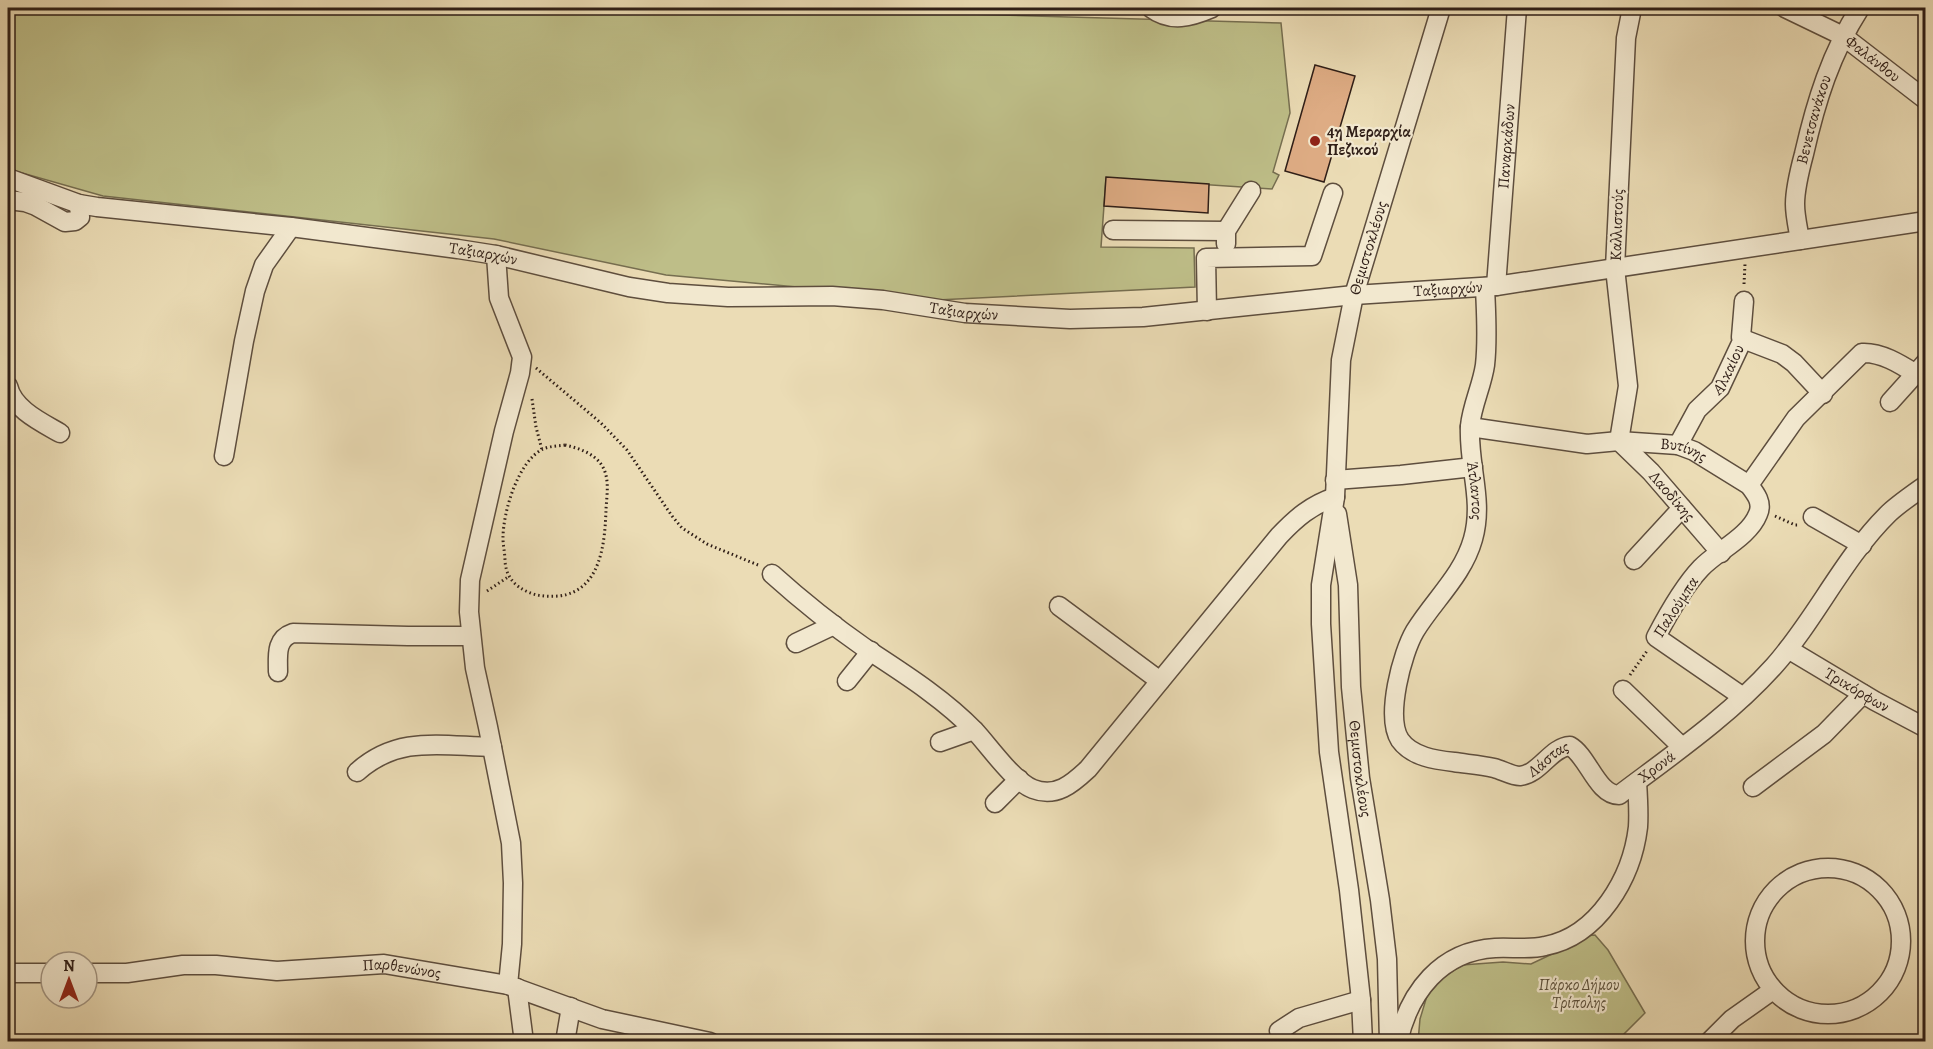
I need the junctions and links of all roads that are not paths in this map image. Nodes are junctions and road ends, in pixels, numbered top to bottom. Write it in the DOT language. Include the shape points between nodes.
graph roads {
  1 [pos="1150,8"];
  2 [pos="1212,8"];
  3 [pos="1441,8"];
  4 [pos="1517,8"];
  5 [pos="1632,8"];
  6 [pos="1785,8"];
  7 [pos="1860,8"];
  8 [pos="1806,12"];
  9 [pos="1843,36"];
  10 [pos="1926,100"];
  11 [pos="8,178"];
  12 [pos="1251,191"];
  13 [pos="1333,193"];
  14 [pos="8,200"];
  15 [pos="79,204"];
  16 [pos="1926,221"];
  17 [pos="291,227"];
  18 [pos="1113,230"];
  19 [pos="1226,231"];
  20 [pos="1800,240"];
  21 [pos="496,255"];
  22 [pos="1226,258"];
  23 [pos="1615,268"];
  24 [pos="1491,287"];
  25 [pos="1354,295"];
  26 [pos="1744,301"];
  27 [pos="1207,311"];
  28 [pos="1743,339"];
  29 [pos="1921,368"];
  30 [pos="8,386"];
  31 [pos="1822,394"];
  32 [pos="1890,402"];
  33 [pos="1470,427"];
  34 [pos="60,433"];
  35 [pos="1619,441"];
  36 [pos="1678,445"];
  37 [pos="224,456"];
  38 [pos="1473,467"];
  39 [pos="1749,485"];
  40 [pos="1926,485"];
  41 [pos="1335,489"];
  42 [pos="1760,504"];
  43 [pos="1682,508"];
  44 [pos="1813,517"];
  45 [pos="1862,545"];
  46 [pos="1721,553"];
  47 [pos="1634,560"];
  48 [pos="772,574"];
  49 [pos="1059,606"];
  50 [pos="834,625"];
  51 [pos="470,636"];
  52 [pos="796,643"];
  53 [pos="1788,649"];
  54 [pos="871,651"];
  55 [pos="278,672"];
  56 [pos="847,681"];
  57 [pos="1160,681"];
  58 [pos="1623,690"];
  59 [pos="1863,694"];
  60 [pos="1743,697"];
  61 [pos="1926,728"];
  62 [pos="974,730"];
  63 [pos="940,742"];
  64 [pos="1403,743"];
  65 [pos="492,747"];
  66 [pos="1682,747"];
  67 [pos="357,772"];
  68 [pos="1019,779"];
  69 [pos="1637,782"];
  70 [pos="1753,787"];
  71 [pos="995,803"];
  72 [pos="8,973"];
  73 [pos="39,973"];
  74 [pos="99,973"];
  75 [pos="513,986"];
  76 [pos="1773,990"];
  77 [pos="1361,1000"];
  78 [pos="571,1007"];
  79 [pos="1279,1031"];
  80 [pos="524,1041"];
  81 [pos="565,1041"];
  82 [pos="710,1041"];
  83 [pos="1363,1041"];
  84 [pos="1389,1041"];
  85 [pos="1398,1041"];
  86 [pos="1709,1041"];
  1 -- 2 [label="street" via="1179,18"];
  3 -- 25 [label="street, Θεμιστοκλέους"];
  4 -- 24 [label="street, Παναρκάδων"];
  5 -- 23 [label="street, Καλλιστούς" via="1626,38"];
  6 -- 8 [label="street, Φαλάνθου"];
  7 -- 9 [label="street, Βενετσανάκου"];
  8 -- 9 [label="street, Φαλάνθου"];
  9 -- 10 [label="street, Φαλάνθου"];
  9 -- 20 [label="street, Βενετσανάκου" via="1819,94 1800,168 1795,202"];
  11 -- 15 [label="street, Ταξιαρχών"];
  12 -- 19 [label="street"];
  13 -- 22 [label="street" via="1312,255"];
  14 -- 15 [label="street" via="31,204 65,222 80,217"];
  15 -- 17 [label="street, Ταξιαρχών"];
  16 -- 20 [label="street, Ταξιαρχών"];
  17 -- 21 [label="street, Ταξιαρχών"];
  17 -- 37 [label="street" via="264,265 255,291"];
  18 -- 19 [label="street"];
  19 -- 22 [label="street"];
  20 -- 23 [label="street, Ταξιαρχών"];
  21 -- 27 [label="street, Ταξιαρχών" via="629,287 693,296 832,296 883,300 948,312 1070,319"];
  21 -- 51 [label="street" via="500,298 522,357 471,579"];
  22 -- 27 [label="street" via="1206,258"];
  23 -- 24 [label="street, Ταξιαρχών"];
  23 -- 35 [label="street, Καλλιστούς" via="1628,386"];
  24 -- 25 [label="street, Ταξιαρχών"];
  24 -- 33 [label="street, Άτλαντος" via="1485,366"];
  25 -- 27 [label="street, Ταξιαρχών"];
  25 -- 41 [label="street, Θεμιστοκλέους" via="1341,360"];
  26 -- 28 [label="street, Αλκαίου"];
  28 -- 31 [label="street" via="1788,358"];
  28 -- 36 [label="street, Αλκαίου" via="1720,388 1697,410"];
  29 -- 31 [label="street" via="1862,353"];
  29 -- 32 [label="street"];
  30 -- 34 [label="street" via="19,405"];
  31 -- 39 [label="street" via="1796,418"];
  33 -- 35 [label="street, Βυτίνης" via="1587,444"];
  33 -- 38 [label="street, Άτλαντος"];
  35 -- 36 [label="street, Βυτίνης"];
  35 -- 43 [label="street, Λαοδίκης"];
  36 -- 39 [label="street, Βυτίνης"];
  38 -- 41 [label="street"];
  38 -- 64 [label="street, Άτλαντος" via="1478,507 1469,552 1415,632 1403,662 1394,718"];
  39 -- 42 [label="street, Βυτίνης"];
  40 -- 45 [label="street, Χρονά" via="1890,513"];
  41 -- 57 [label="street" via="1279,536"];
  41 -- 77 [label="street, Θεμιστοκλέους" via="1321,585 1323,688"];
  41 -- 84 [label="street, Θεμιστοκλέους" via="1348,585 1351,687 1360,778 1386,959"];
  42 -- 46 [label="street, Παλούμπα" via="1754,521"];
  43 -- 46 [label="street, Λαοδίκης"];
  43 -- 47 [label="street"];
  44 -- 45 [label="street"];
  45 -- 53 [label="street, Χρονά"];
  46 -- 60 [label="street, Παλούμπα" via="1702,567 1656,637"];
  48 -- 50 [label="street"];
  49 -- 57 [label="street"];
  50 -- 52 [label="street"];
  50 -- 54 [label="street"];
  51 -- 55 [label="street" via="292,633 280,642"];
  51 -- 65 [label="street"];
  53 -- 59 [label="street, Τρικόρφων"];
  53 -- 60 [label="street, Χρονά"];
  54 -- 56 [label="street"];
  54 -- 62 [label="street"];
  57 -- 68 [label="street" via="1072,784 1046,793"];
  58 -- 66 [label="street"];
  59 -- 61 [label="street, Τρικόρφων"];
  59 -- 70 [label="street" via="1824,734"];
  60 -- 66 [label="street, Χρονά"];
  62 -- 63 [label="street"];
  62 -- 68 [label="street"];
  64 -- 69 [label="street, Λάστας" via="1432,759 1485,766 1521,776 1569,746 1575,748 1613,795"];
  65 -- 67 [label="street" via="404,746 377,756"];
  65 -- 75 [label="street" via="512,860"];
  66 -- 69 [label="street, Χρονά"];
  68 -- 71 [label="street"];
  69 -- 85 [label="street, Χρονά" via="1639,804 1634,847 1617,891 1603,909 1590,923 1560,942 1544,947 1478,950 1442,967 1414,997"];
  72 -- 73 [label="street"];
  74 -- 75 [label="street, Παρθενώνος" via="183,965 277,971 376,963"];
  75 -- 78 [label="street, Παρθενώνος"];
  75 -- 80 [label="street"];
  76 -- 76 [label="street" via="1789,1004 1809,1012 1830,1014 1850,1011 1885,988 1896,970 1901,928 1883,891 1848,869 1806,870 1787,879 1760,911 1755,932 1755,953 1761,973"];
  76 -- 86 [label="street"];
  77 -- 79 [label="street" via="1299,1018"];
  77 -- 83 [label="street, Θεμιστοκλέους"];
  78 -- 81 [label="street"];
  78 -- 82 [label="street, Παρθενώνος" via="602,1019"];
}
